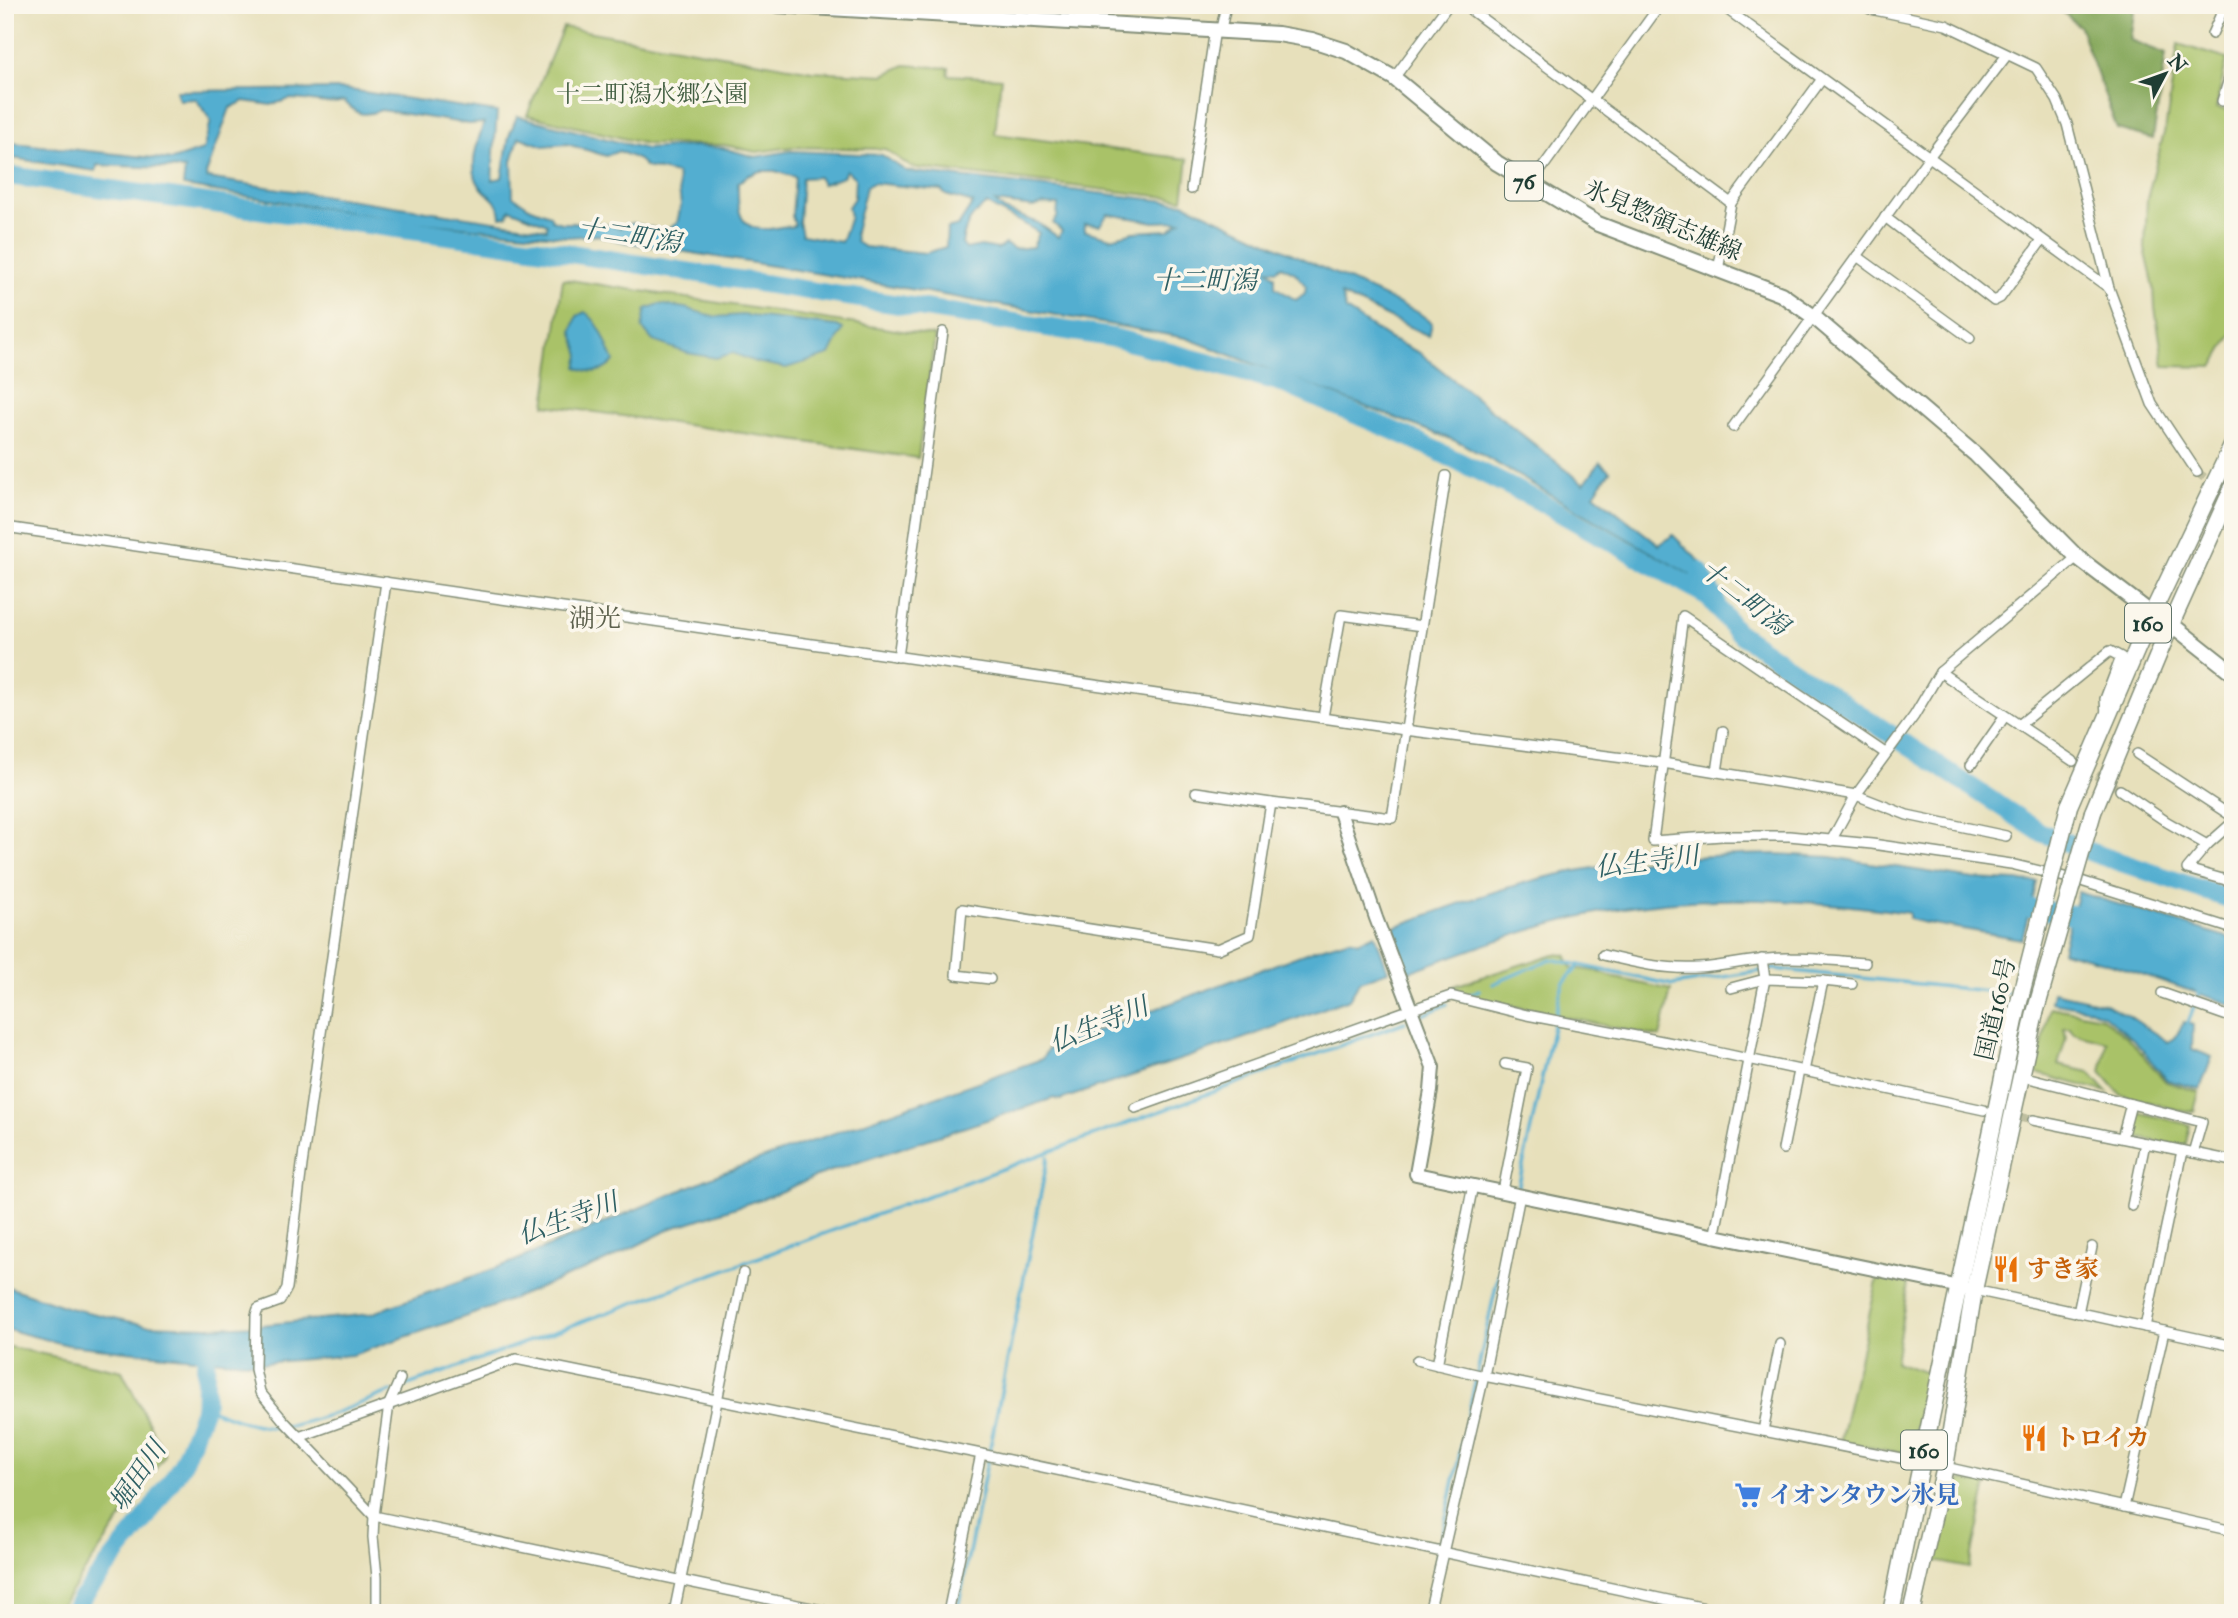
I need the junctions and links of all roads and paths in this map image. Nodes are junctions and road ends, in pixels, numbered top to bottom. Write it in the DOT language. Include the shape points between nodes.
graph roads {
  1 [pos="776,5"];
  2 [pos="1226,5"];
  3 [pos="1448,5"];
  4 [pos="1464,5"];
  5 [pos="1660,5"];
  6 [pos="1721,5"];
  7 [pos="1864,5"];
  8 [pos="2225,5"];
  9 [pos="1218,29"];
  10 [pos="2212,34"];
  11 [pos="2007,55"];
  12 [pos="2233,66"];
  13 [pos="1394,79"];
  14 [pos="1822,79"];
  15 [pos="1591,101"];
  16 [pos="2222,101"];
  17 [pos="1929,157"];
  18 [pos="1530,185"];
  19 [pos="1191,190"];
  20 [pos="1731,203"];
  21 [pos="1885,217"];
  22 [pos="2042,240"];
  23 [pos="1857,256"];
  24 [pos="1718,270"];
  25 [pos="2109,288"];
  26 [pos="1814,317"];
  27 [pos="943,332"];
  28 [pos="1970,338"];
  29 [pos="1733,428"];
  30 [pos="2233,444"];
  31 [pos="2197,472"];
  32 [pos="1446,476"];
  33 [pos="2233,487"];
  34 [pos="5,527"];
  35 [pos="2077,556"];
  36 [pos="387,582"];
  37 [pos="2152,614"];
  38 [pos="2171,624"];
  39 [pos="1422,626"];
  40 [pos="898,657"];
  41 [pos="1940,672"];
  42 [pos="2233,673"];
  43 [pos="2006,716"];
  44 [pos="1323,717"];
  45 [pos="2107,719"];
  46 [pos="2019,725"];
  47 [pos="1405,730"];
  48 [pos="1723,731"];
  49 [pos="1885,753"];
  50 [pos="2137,754"];
  51 [pos="2073,761"];
  52 [pos="1663,763"];
  53 [pos="1971,765"];
  54 [pos="1717,772"];
  55 [pos="2120,790"];
  56 [pos="1196,792"];
  57 [pos="1856,795"];
  58 [pos="1271,803"];
  59 [pos="1340,812"];
  60 [pos="2233,820"];
  61 [pos="2006,836"];
  62 [pos="1831,841"];
  63 [pos="2207,845"];
  64 [pos="2233,882"];
  65 [pos="2233,929"];
  66 [pos="1603,956"];
  67 [pos="1762,959"];
  68 [pos="1865,963"];
  69 [pos="990,979"];
  70 [pos="1765,979"];
  71 [pos="1823,981"];
  72 [pos="1852,984"];
  73 [pos="1731,988"];
  74 [pos="2162,993"];
  75 [pos="1416,1008"];
  76 [pos="1403,1012"];
  77 [pos="2233,1018"];
  78 [pos="1749,1059"];
  79 [pos="1505,1064"];
  80 [pos="1802,1071"];
  81 [pos="2021,1076"];
  82 [pos="2132,1104"];
  83 [pos="1135,1108"];
  84 [pos="1984,1110"];
  85 [pos="2033,1120"];
  86 [pos="2122,1138"];
  87 [pos="2145,1143"];
  88 [pos="1783,1149"];
  89 [pos="2182,1150"];
  90 [pos="2193,1153"];
  91 [pos="2233,1161"];
  92 [pos="1473,1185"];
  93 [pos="1503,1191"];
  94 [pos="1520,1195"];
  95 [pos="2132,1206"];
  96 [pos="1714,1237"];
  97 [pos="2092,1247"];
  98 [pos="743,1273"];
  99 [pos="1967,1289"];
  100 [pos="2078,1313"];
  101 [pos="2145,1327"];
  102 [pos="2164,1331"];
  103 [pos="1780,1344"];
  104 [pos="2233,1346"];
  105 [pos="1417,1360"];
  106 [pos="1437,1365"];
  107 [pos="1484,1376"];
  108 [pos="400,1379"];
  109 [pos="718,1402"];
  110 [pos="389,1404"];
  111 [pos="1763,1431"];
  112 [pos="299,1437"];
  113 [pos="981,1454"];
  114 [pos="1921,1462"];
  115 [pos="1945,1467"];
  116 [pos="2124,1507"];
  117 [pos="374,1516"];
  118 [pos="2233,1531"];
  119 [pos="1442,1552"];
  120 [pos="680,1579"];
  121 [pos="377,1613"];
  122 [pos="674,1613"];
  123 [pos="836,1613"];
  124 [pos="948,1613"];
  125 [pos="1429,1613"];
  126 [pos="1729,1613"];
  127 [pos="1891,1613"];
  128 [pos="1911,1613"];
  1 -- 9 [label="main road, 氷見惣領志雄線 / 76"];
  2 -- 9 [label="street"];
  3 -- 13 [label="street"];
  4 -- 15 [label="street"];
  5 -- 15 [label="street"];
  6 -- 14 [label="street"];
  7 -- 11 [label="street" via="1946,25"];
  8 -- 10 [label="street"];
  9 -- 13 [label="main road, 氷見惣領志雄線 / 76" via="1312,40 1346,51"];
  9 -- 19 [label="street"];
  11 -- 17 [label="street"];
  11 -- 25 [label="street" via="2036,68 2057,100"];
  12 -- 16 [label="street"];
  13 -- 18 [label="main road, 氷見惣領志雄線 / 76"];
  14 -- 17 [label="street"];
  14 -- 20 [label="street"];
  15 -- 18 [label="street"];
  15 -- 20 [label="street"];
  17 -- 21 [label="street"];
  17 -- 22 [label="street"];
  18 -- 24 [label="main road, 氷見惣領志雄線 / 76" via="1598,223"];
  20 -- 24 [label="street"];
  21 -- 22 [label="street" via="1994,301"];
  21 -- 23 [label="street"];
  22 -- 25 [label="street"];
  23 -- 26 [label="street"];
  23 -- 28 [label="street"];
  24 -- 26 [label="main road, 氷見惣領志雄線 / 76" via="1781,294"];
  25 -- 31 [label="street" via="2152,404"];
  26 -- 29 [label="street"];
  26 -- 35 [label="main road, 氷見惣領志雄線 / 76" via="1976,455"];
  27 -- 40 [label="street"];
  30 -- 37 [label="highway, 国道160号 / 160"];
  32 -- 39 [label="street"];
  33 -- 38 [label="highway, 国道160号 / 160"];
  34 -- 36 [label="street"];
  35 -- 37 [label="main road, 氷見惣領志雄線 / 76"];
  35 -- 41 [label="street"];
  36 -- 40 [label="street"];
  36 -- 112 [label="street" via="287,1288 280,1301 256,1315 255,1369 260,1392"];
  37 -- 38 [label="main road, 氷見惣領志雄線 / 76"];
  37 -- 45 [label="highway, 国道160号 / 160"];
  38 -- 42 [label="main road, 氷見惣領志雄線 / 76"];
  38 -- 81 [label="highway, 国道160号 / 160, bridge" via="2093,812"];
  39 -- 44 [label="street" via="1341,615"];
  39 -- 47 [label="street"];
  40 -- 44 [label="street"];
  41 -- 43 [label="street"];
  41 -- 49 [label="street"];
  43 -- 46 [label="street"];
  43 -- 53 [label="street"];
  44 -- 47 [label="street"];
  45 -- 46 [label="street" via="2105,699 2121,657 2110,651"];
  45 -- 99 [label="highway, 国道160号 / 160, bridge" via="2069,806 2018,1006"];
  46 -- 51 [label="street"];
  47 -- 52 [label="street"];
  47 -- 59 [label="street" via="1392,818"];
  48 -- 54 [label="street"];
  49 -- 52 [label="street" via="1683,616"];
  49 -- 57 [label="street"];
  50 -- 60 [label="street"];
  52 -- 54 [label="street"];
  52 -- 62 [label="street" via="1653,841 1789,836"];
  54 -- 57 [label="street"];
  55 -- 63 [label="street"];
  56 -- 58 [label="street"];
  57 -- 61 [label="street" via="1907,815"];
  57 -- 62 [label="street"];
  58 -- 59 [label="street"];
  58 -- 69 [label="street" via="1250,935 1218,949 962,909 956,975"];
  59 -- 92 [label="street" via="1433,1067 1416,1174"];
  60 -- 63 [label="street"];
  62 -- 65 [label="street" via="2022,866"];
  63 -- 64 [label="street" via="2187,869"];
  66 -- 67 [label="street" via="1672,968"];
  67 -- 68 [label="street"];
  67 -- 70 [label="street"];
  70 -- 71 [label="street"];
  70 -- 73 [label="street"];
  70 -- 78 [label="street"];
  71 -- 72 [label="street"];
  71 -- 80 [label="street"];
  74 -- 77 [label="street"];
  75 -- 78 [label="street" via="1451,996"];
  76 -- 83 [label="street"];
  78 -- 80 [label="street"];
  78 -- 96 [label="street"];
  79 -- 93 [label="street" via="1527,1068"];
  80 -- 84 [label="street"];
  80 -- 88 [label="street"];
  81 -- 82 [label="street"];
  81 -- 99 [label="highway, 国道160号 / 160"];
  82 -- 86 [label="street"];
  82 -- 90 [label="street" via="2202,1122"];
  85 -- 86 [label="street"];
  86 -- 87 [label="street"];
  87 -- 89 [label="street"];
  87 -- 95 [label="street"];
  89 -- 90 [label="street"];
  89 -- 101 [label="street"];
  90 -- 91 [label="street"];
  92 -- 93 [label="street"];
  92 -- 106 [label="street"];
  93 -- 94 [label="street"];
  94 -- 96 [label="street"];
  94 -- 107 [label="street"];
  96 -- 99 [label="street"];
  97 -- 100 [label="street"];
  98 -- 109 [label="street"];
  99 -- 100 [label="street"];
  99 -- 114 [label="highway, 国道160号 / 160"];
  99 -- 115 [label="highway, 国道160号 / 160"];
  100 -- 101 [label="street"];
  101 -- 102 [label="street"];
  102 -- 104 [label="street"];
  102 -- 116 [label="street"];
  103 -- 111 [label="street"];
  105 -- 106 [label="street"];
  106 -- 107 [label="street"];
  107 -- 111 [label="street"];
  107 -- 119 [label="street"];
  108 -- 110 [label="street"];
  109 -- 110 [label="street" via="516,1359"];
  109 -- 113 [label="street"];
  109 -- 120 [label="street"];
  110 -- 112 [label="street"];
  110 -- 117 [label="street"];
  111 -- 114 [label="street"];
  112 -- 117 [label="street"];
  113 -- 119 [label="street"];
  113 -- 124 [label="street"];
  114 -- 127 [label="highway, 国道160号 / 160"];
  115 -- 116 [label="street"];
  115 -- 128 [label="highway, 国道160号 / 160"];
  116 -- 118 [label="street"];
  117 -- 120 [label="street"];
  117 -- 121 [label="street"];
  119 -- 125 [label="street"];
  119 -- 126 [label="street"];
  120 -- 122 [label="street"];
  120 -- 123 [label="street"];
}
